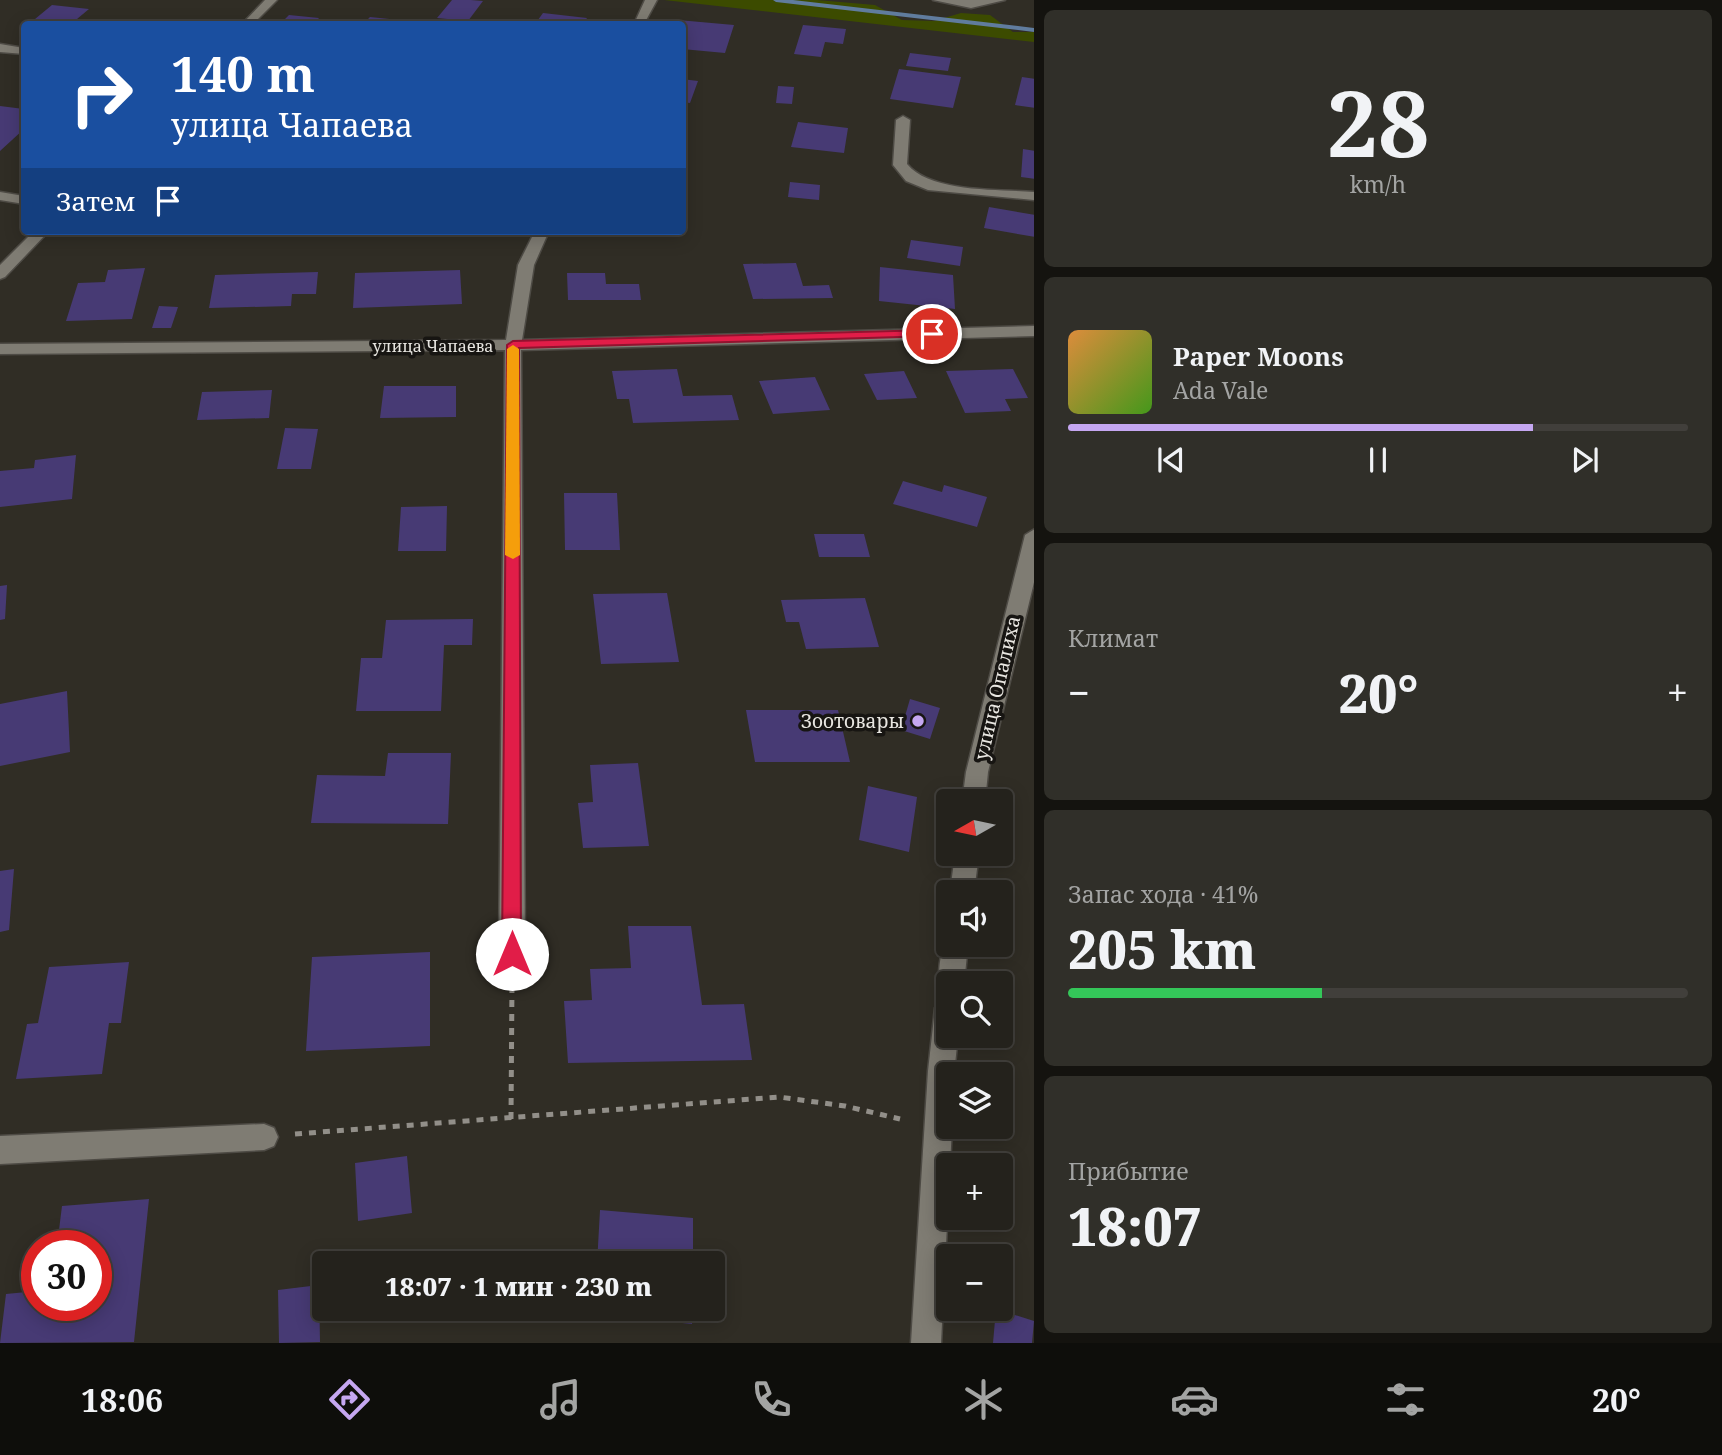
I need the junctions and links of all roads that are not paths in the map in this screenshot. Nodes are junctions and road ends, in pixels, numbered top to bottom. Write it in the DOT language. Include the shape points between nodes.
graph roads {
  1 [pos="271,0"];
  2 [pos="651,0"];
  3 [pos="939,0"];
  4 [pos="999,0"];
  5 [pos="250,21"];
  6 [pos="640,21"];
  7 [pos="0,48"];
  8 [pos="21,51"];
  9 [pos="903,120"];
  10 [pos="0,196"];
  11 [pos="1034,196"];
  12 [pos="21,200"];
  13 [pos="38,235"];
  14 [pos="540,235"];
  15 [pos="0,274"];
  16 [pos="1034,331"];
  17 [pos="513,345"];
  18 [pos="0,349"];
  19 [pos="1034,535"];
  20 [pos="975,789"];
  21 [pos="512,954"];
  22 [pos="944,1048"];
  23 [pos="264,1137"];
  24 [pos="0,1150"];
  25 [pos="926,1343"];
  1 -- 5 [label="street"];
  2 -- 6 [label="street"];
  3 -- 4 [label="street" via="971,5"];
  7 -- 8 [label="street"];
  9 -- 11 [label="street" via="900,165 911,178 933,187"];
  10 -- 12 [label="street"];
  13 -- 15 [label="street"];
  14 -- 17 [label="street" via="526,265"];
  16 -- 17 [label="street, улица Чапаева"];
  17 -- 18 [label="street, улица Чапаева"];
  17 -- 21 [label="street"];
  19 -- 20 [label="street, улица Опалиха"];
  22 -- 25 [label="street"];
  23 -- 24 [label="street"];
}
